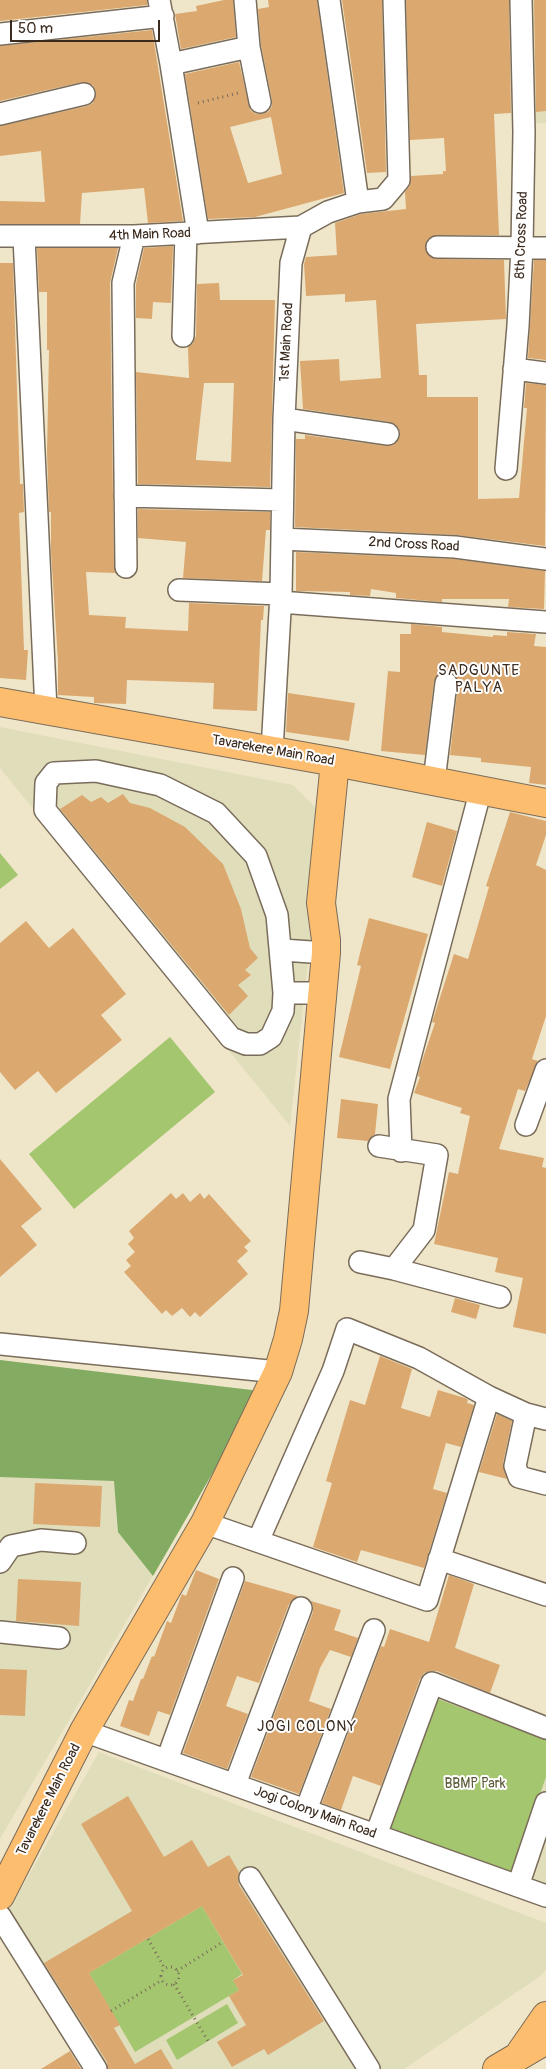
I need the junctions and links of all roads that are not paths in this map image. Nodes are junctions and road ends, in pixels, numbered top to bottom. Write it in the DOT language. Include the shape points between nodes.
graph roads {
  1 [pos="245,0"];
  2 [pos="328,0"];
  3 [pos="394,0"];
  4 [pos="522,0"];
  5 [pos="161,8"];
  6 [pos="0,34"];
  7 [pos="249,47"];
  8 [pos="171,64"];
  9 [pos="84,94"];
  10 [pos="259,95"];
  11 [pos="0,114"];
  12 [pos="358,202"];
  13 [pos="301,227"];
  14 [pos="192,233"];
  15 [pos="0,236"];
  16 [pos="134,236"];
  17 [pos="24,237"];
  18 [pos="437,247"];
  19 [pos="522,247"];
  20 [pos="546,248"];
  21 [pos="183,336"];
  22 [pos="514,369"];
  23 [pos="546,373"];
  24 [pos="284,419"];
  25 [pos="388,434"];
  26 [pos="506,470"];
  27 [pos="124,496"];
  28 [pos="282,500"];
  29 [pos="282,539"];
  30 [pos="546,559"];
  31 [pos="126,567"];
  32 [pos="180,590"];
  33 [pos="281,598"];
  34 [pos="546,622"];
  35 [pos="446,683"];
  36 [pos="0,702"];
  37 [pos="46,710"];
  38 [pos="272,750"];
  39 [pos="343,764"];
  40 [pos="434,781"];
  41 [pos="481,789"];
  42 [pos="546,803"];
  43 [pos="326,947"];
  44 [pos="282,950"];
  45 [pos="284,993"];
  46 [pos="322,993"];
  47 [pos="546,1070"];
  48 [pos="526,1125"];
  49 [pos="379,1146"];
  50 [pos="401,1151"];
  51 [pos="360,1262"];
  52 [pos="394,1269"];
  53 [pos="500,1298"];
  54 [pos="0,1344"];
  55 [pos="278,1372"];
  56 [pos="489,1397"];
  57 [pos="536,1416"];
  58 [pos="546,1484"];
  59 [pos="205,1523"];
  60 [pos="258,1542"];
  61 [pos="75,1543"];
  62 [pos="439,1559"];
  63 [pos="0,1562"];
  64 [pos="233,1578"];
  65 [pos="546,1595"];
  66 [pos="301,1608"];
  67 [pos="374,1630"];
  68 [pos="0,1632"];
  69 [pos="59,1638"];
  70 [pos="546,1728"];
  71 [pos="84,1730"];
  72 [pos="167,1760"];
  73 [pos="235,1784"];
  74 [pos="546,1803"];
  75 [pos="306,1810"];
  76 [pos="376,1835"];
  77 [pos="250,1878"];
  78 [pos="518,1886"];
  79 [pos="0,1896"];
  80 [pos="546,1896"];
  81 [pos="0,1916"];
  82 [pos="546,2016"];
  83 [pos="546,2040"];
  84 [pos="508,2062"];
  85 [pos="96,2069"];
  86 [pos="370,2069"];
  1 -- 7 [label="street"];
  2 -- 12 [label="street"];
  3 -- 12 [label="street" via="399,180 383,199"];
  4 -- 19 [label="street, 8th Cross Road"];
  5 -- 6 [label="street"];
  5 -- 8 [label="street"];
  7 -- 8 [label="street"];
  7 -- 10 [label="street"];
  8 -- 14 [label="street"];
  9 -- 11 [label="street"];
  12 -- 13 [label="street" via="328,212"];
  13 -- 14 [label="street, 4th Main Road"];
  13 -- 24 [label="street, 1st Main Road" via="291,263"];
  14 -- 16 [label="street, 4th Main Road"];
  14 -- 21 [label="street"];
  15 -- 17 [label="street, 4th Main Road"];
  16 -- 17 [label="street, 4th Main Road"];
  16 -- 27 [label="street" via="123,283"];
  17 -- 37 [label="street"];
  18 -- 19 [label="street"];
  19 -- 20 [label="street"];
  19 -- 22 [label="street, 8th Cross Road"];
  22 -- 23 [label="street"];
  22 -- 26 [label="street, 8th Cross Road"];
  24 -- 25 [label="street"];
  24 -- 28 [label="street, 1st Main Road"];
  27 -- 28 [label="street"];
  27 -- 31 [label="street"];
  28 -- 29 [label="street, 1st Main Road"];
  29 -- 30 [label="street, 2nd Cross Road" via="455,547"];
  29 -- 33 [label="street, 1st Main Road"];
  32 -- 33 [label="street"];
  33 -- 34 [label="street"];
  33 -- 38 [label="street, 1st Main Road"];
  35 -- 40 [label="street"];
  36 -- 37 [label="main road, Tavarekere Main Road"];
  37 -- 38 [label="main road, Tavarekere Main Road"];
  38 -- 39 [label="main road, Tavarekere Main Road"];
  39 -- 40 [label="main road, Tavarekere Main Road"];
  39 -- 43 [label="main road, Tavarekere Main Road" via="321,903"];
  40 -- 41 [label="main road, Tavarekere Main Road"];
  41 -- 42 [label="main road, Tavarekere Main Road"];
  41 -- 50 [label="street" via="399,1099"];
  43 -- 44 [label="street"];
  43 -- 46 [label="main road, Tavarekere Main Road"];
  44 -- 45 [label="street"];
  44 -- 45 [label="street" via="277,915 256,856 216,814 160,785 96,771 54,773 46,784 45,810 231,1038 246,1044 260,1044 271,1037 283,1011"];
  45 -- 46 [label="street"];
  46 -- 55 [label="main road, Tavarekere Main Road" via="294,1311"];
  47 -- 48 [label="street"];
  49 -- 50 [label="street"];
  50 -- 52 [label="street" via="437,1155 424,1230"];
  51 -- 52 [label="street"];
  52 -- 53 [label="street"];
  54 -- 55 [label="street"];
  55 -- 59 [label="main road, Tavarekere Main Road"];
  56 -- 57 [label="street"];
  56 -- 60 [label="street" via="419,1358 347,1329 333,1371"];
  56 -- 62 [label="street"];
  57 -- 58 [label="street" via="516,1466 519,1477"];
  59 -- 60 [label="street"];
  59 -- 71 [label="main road, Tavarekere Main Road"];
  60 -- 62 [label="street" via="427,1600"];
  61 -- 63 [label="street" via="41,1540 11,1546"];
  62 -- 65 [label="street"];
  64 -- 72 [label="street"];
  66 -- 73 [label="street"];
  67 -- 75 [label="street"];
  68 -- 69 [label="street"];
  70 -- 76 [label="street" via="432,1683"];
  71 -- 72 [label="street, Jogi Colony Main Road"];
  71 -- 79 [label="main road, Tavarekere Main Road"];
  72 -- 73 [label="street, Jogi Colony Main Road"];
  73 -- 75 [label="street, Jogi Colony Main Road"];
  74 -- 78 [label="street"];
  75 -- 76 [label="street, Jogi Colony Main Road"];
  76 -- 78 [label="street, Jogi Colony Main Road"];
  77 -- 86 [label="street"];
  78 -- 80 [label="street, Jogi Colony Main Road"];
  81 -- 85 [label="street"];
  82 -- 84 [label="main road"];
  83 -- 84 [label="main road"];
}
